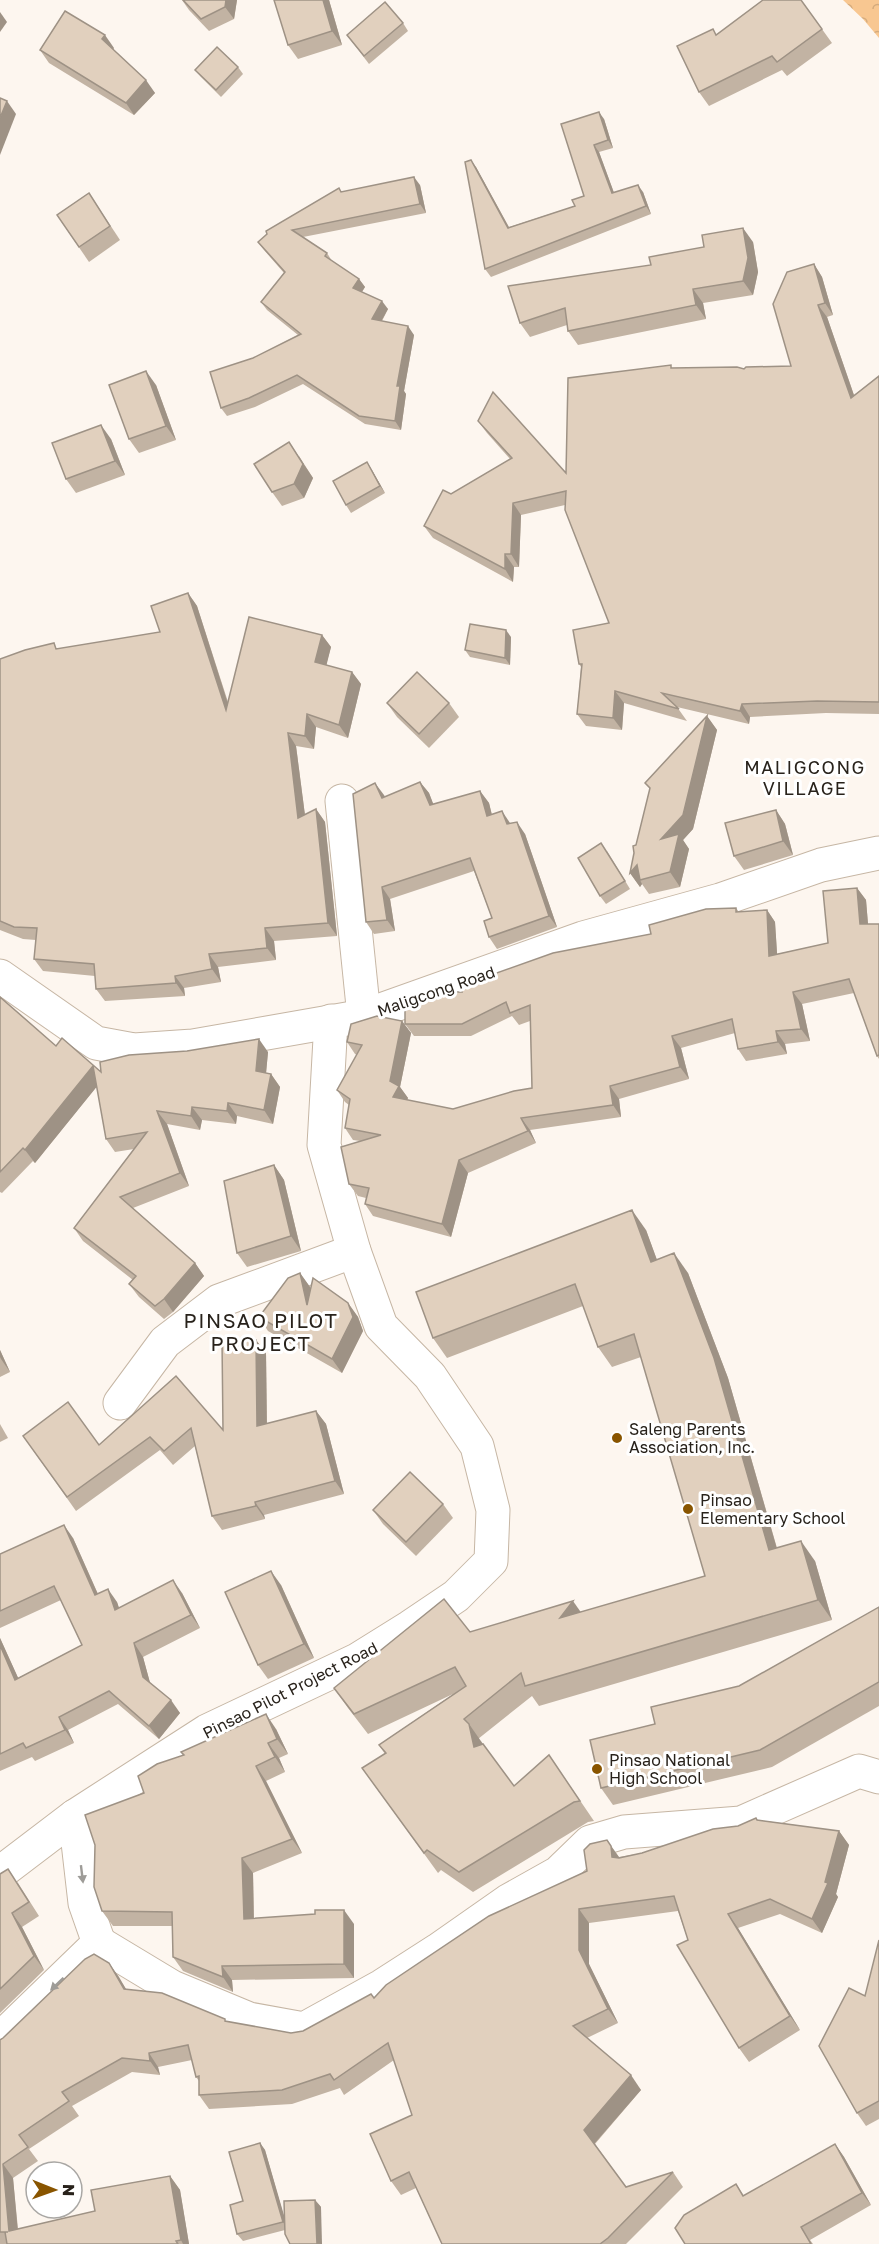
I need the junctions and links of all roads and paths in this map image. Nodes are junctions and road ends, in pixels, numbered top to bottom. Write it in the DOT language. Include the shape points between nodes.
graph roads {
  1 [pos="342,801"];
  2 [pos="879,853"];
  3 [pos="0,976"];
  4 [pos="364,1016"];
  5 [pos="331,1021"];
  6 [pos="354,1251"];
  7 [pos="120,1403"];
  8 [pos="879,1777"];
  9 [pos="75,1816"];
  10 [pos="0,1873"];
  11 [pos="99,1943"];
  12 [pos="0,2039"];
  1 -- 4 [label="street"];
  2 -- 4 [label="street, Maligcong Road" via="821,865 720,900 583,939"];
  3 -- 5 [label="street, Maligcong Road" via="96,1043 134,1050 193,1046"];
  4 -- 5 [label="street, Maligcong Road"];
  5 -- 6 [label="street, Pinsao Pilot Project Road" via="324,1145"];
  6 -- 7 [label="street" via="219,1301 165,1342"];
  6 -- 9 [label="street, Pinsao Pilot Project Road" via="381,1326 430,1376 477,1446 493,1510 491,1561 456,1596 357,1660 207,1731"];
  8 -- 11 [label="street" via="859,1771 741,1823 624,1832 590,1842 558,1873 508,1901 382,1986 304,2030 249,2019 172,1987"];
  9 -- 10 [label="street, Pinsao Pilot Project Road"];
  9 -- 11 [label="street, one-way" via="85,1903"];
  11 -- 12 [label="street, one-way"];
}
